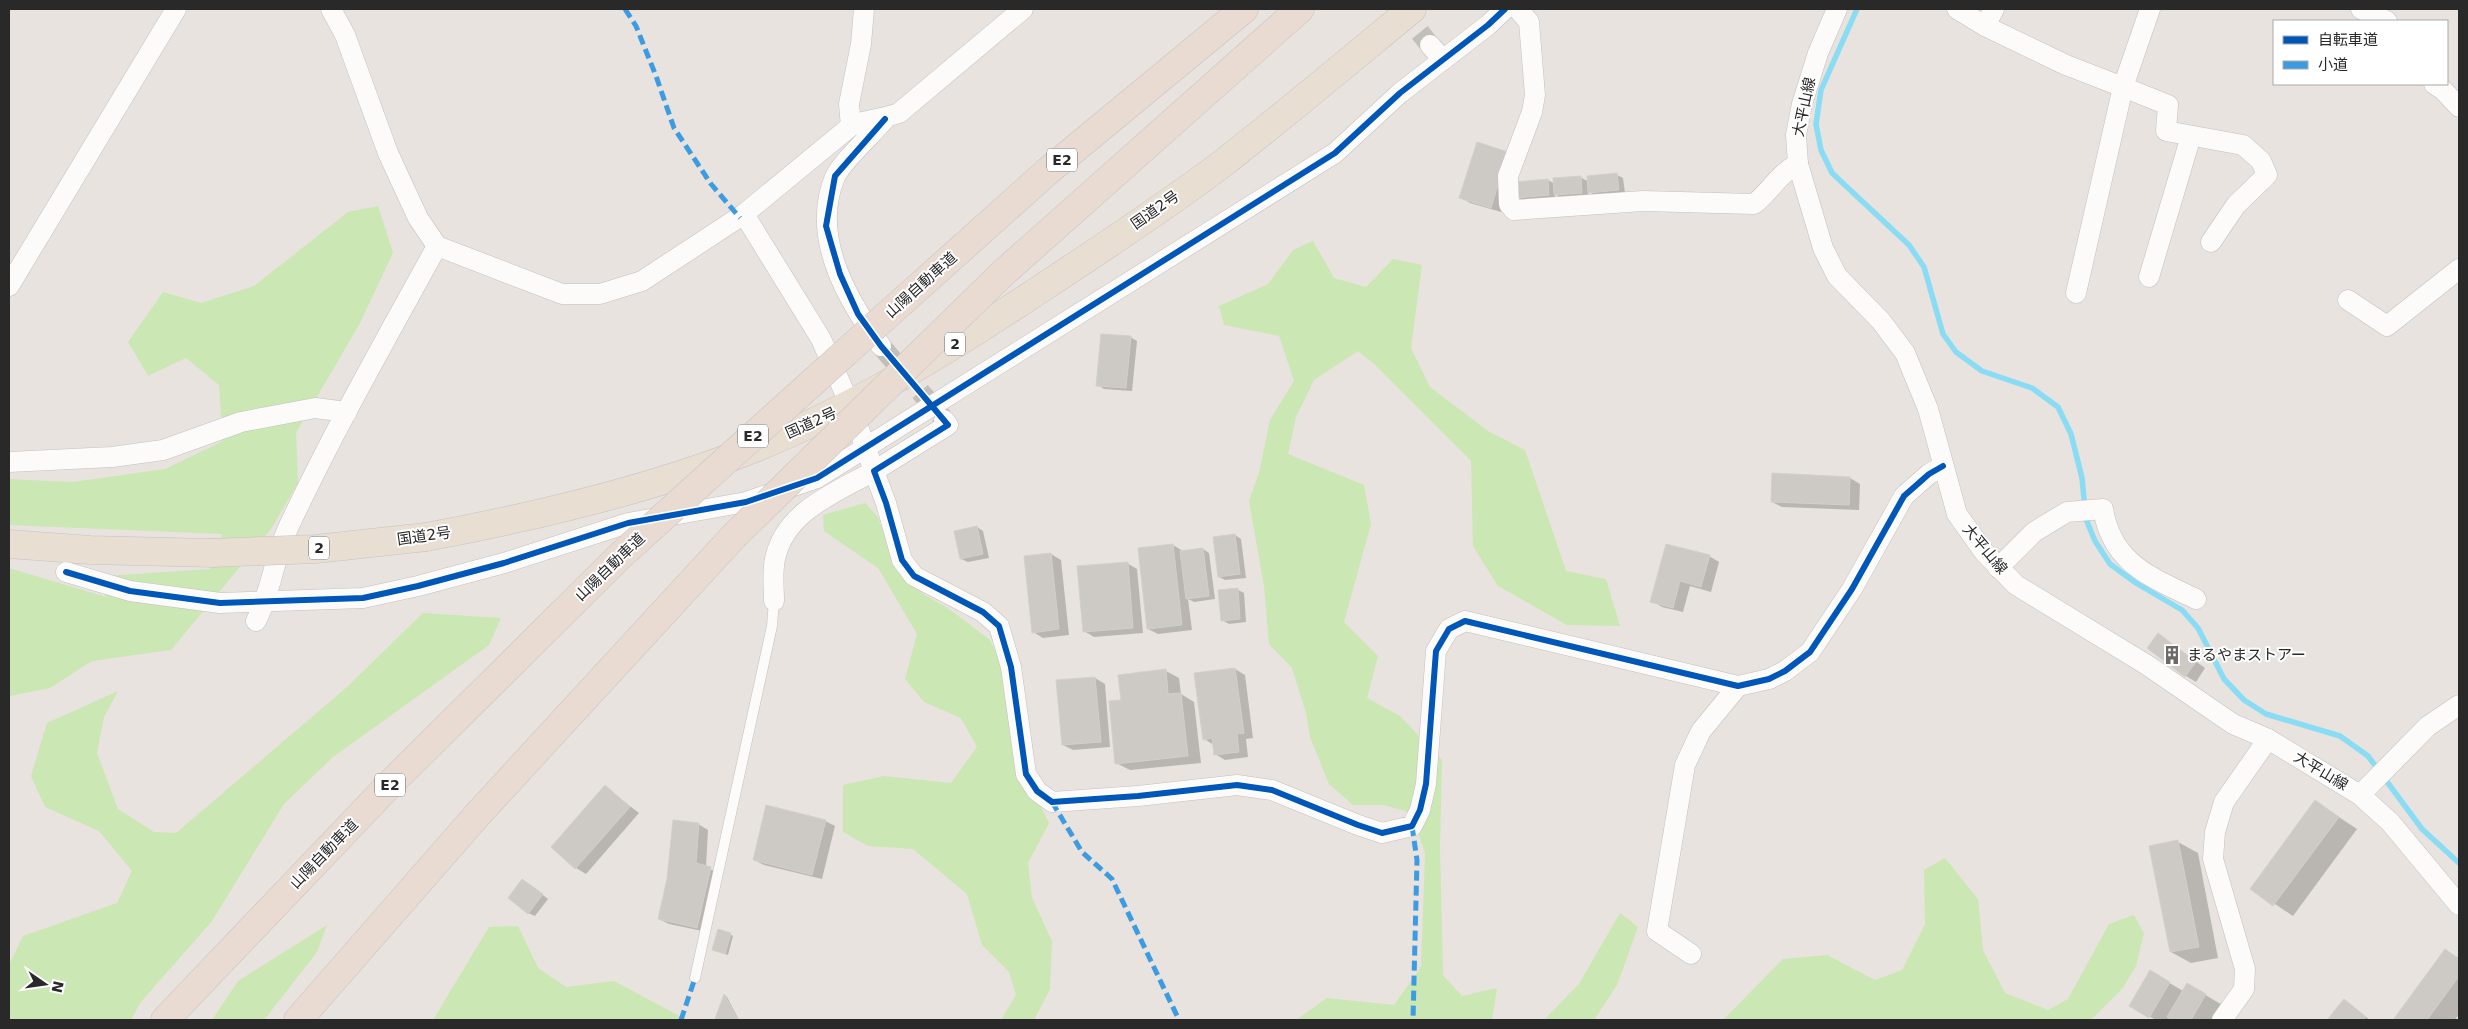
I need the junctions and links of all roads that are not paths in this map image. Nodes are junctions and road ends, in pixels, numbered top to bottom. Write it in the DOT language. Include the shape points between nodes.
graph roads {
  1 [pos="176,9"];
  2 [pos="331,9"];
  3 [pos="864,9"];
  4 [pos="1023,9"];
  5 [pos="1244,9"];
  6 [pos="1300,9"];
  7 [pos="1412,9"];
  8 [pos="1505,9"];
  9 [pos="1518,9"];
  10 [pos="1837,9"];
  11 [pos="1957,9"];
  12 [pos="2150,9"];
  13 [pos="2361,9"];
  14 [pos="1989,18"];
  15 [pos="2385,20"];
  16 [pos="2436,85"];
  17 [pos="2123,87"];
  18 [pos="2459,106"];
  19 [pos="884,119"];
  20 [pos="851,126"];
  21 [pos="2191,136"];
  22 [pos="1798,164"];
  23 [pos="744,214"];
  24 [pos="2211,242"];
  25 [pos="437,246"];
  26 [pos="2459,268"];
  27 [pos="2149,277"];
  28 [pos="9,286"];
  29 [pos="2076,293"];
  30 [pos="2348,300"];
  31 [pos="881,346"];
  32 [pos="850,405"];
  33 [pos="346,412"];
  34 [pos="944,420"];
  35 [pos="866,448"];
  36 [pos="9,462"];
  37 [pos="1943,466"];
  38 [pos="874,471"];
  39 [pos="9,544"];
  40 [pos="1998,568"];
  41 [pos="66,572"];
  42 [pos="2196,599"];
  43 [pos="774,601"];
  44 [pos="265,602"];
  45 [pos="256,621"];
  46 [pos="1738,686"];
  47 [pos="2459,705"];
  48 [pos="2268,739"];
  49 [pos="2360,794"];
  50 [pos="2458,900"];
  51 [pos="1691,954"];
  52 [pos="694,978"];
  53 [pos="165,1020"];
  54 [pos="298,1020"];
  55 [pos="2222,1020"];
  1 -- 28 [label="street"];
  2 -- 25 [label="street" via="345,35 399,177 418,218"];
  3 -- 20 [label="street" via="849,104"];
  4 -- 19 [label="street" via="899,113"];
  5 -- 53 [label="highway, 山陽自動車道 / E2, bridge" via="1048,171 621,555 392,782"];
  6 -- 54 [label="highway, bridge" via="1002,274 734,536 479,813"];
  7 -- 32 [label="highway, 国道2号 / 2" via="1220,165 987,325"];
  8 -- 35 [label="street" via="1488,25 1436,53 1400,93 1335,153"];
  9 -- 22 [label="street" via="1529,22 1535,95 1532,112 1508,176 1508,204 1514,210 1642,200 1754,204 1768,193 1785,170"];
  10 -- 22 [label="street, 大平山線" via="1818,53 1802,104 1796,135"];
  11 -- 14 [label="street"];
  12 -- 17 [label="street"];
  13 -- 15 [label="street"];
  14 -- 17 [label="street" via="2066,64"];
  16 -- 18 [label="street"];
  17 -- 21 [label="street" via="2168,105 2166,131"];
  17 -- 29 [label="street"];
  19 -- 20 [label="street" via="865,120"];
  19 -- 31 [label="street" via="836,176 826,226 840,274 858,314"];
  20 -- 23 [label="street"];
  21 -- 24 [label="street" via="2242,145 2262,161 2267,175 2236,205"];
  21 -- 27 [label="street"];
  22 -- 37 [label="street, 大平山線" via="1823,248 1837,276 1904,353 1928,409"];
  23 -- 25 [label="street" via="642,281 600,294 562,294"];
  23 -- 32 [label="street" via="821,339"];
  25 -- 33 [label="street"];
  26 -- 30 [label="street" via="2387,326"];
  32 -- 35 [label="street"];
  32 -- 39 [label="highway, 国道2号 / 2, bridge" via="754,448 687,472 489,525 426,537 316,549 212,553"];
  33 -- 36 [label="street" via="315,408 242,422 163,450 112,457"];
  33 -- 44 [label="street" via="287,530"];
  34 -- 38 [label="street" via="948,425"];
  35 -- 38 [label="street"];
  35 -- 44 [label="street" via="817,478 746,502 628,523 504,563 363,598"];
  37 -- 40 [label="street, 大平山線" via="1957,514"];
  37 -- 46 [label="street" via="1904,496 1852,589 1810,652 1785,672"];
  38 -- 43 [label="street" via="802,511 783,537 774,560"];
  38 -- 46 [label="street" via="902,560 914,576 984,612 999,626 1011,667 1026,774 1037,791 1052,802 1236,785 1272,790 1382,833 1412,826 1420,810 1426,784 1436,651 1449,629 1465,620"];
  40 -- 42 [label="street" via="2034,532 2067,512 2102,509 2106,528 2116,547 2139,569"];
  40 -- 48 [label="street, 大平山線" via="2044,604 2146,665 2233,724"];
  41 -- 44 [label="street" via="130,591 160,596 220,603"];
  43 -- 52 [label="lane" via="772,626"];
  44 -- 45 [label="street"];
  46 -- 51 [label="street" via="1701,730 1684,765 1656,931"];
  47 -- 49 [label="street" via="2428,726"];
  48 -- 49 [label="street, 大平山線"];
  48 -- 55 [label="street" via="2224,802 2215,832 2213,859 2245,969 2244,989"];
  49 -- 50 [label="street, 大平山線" via="2390,822"];
}
